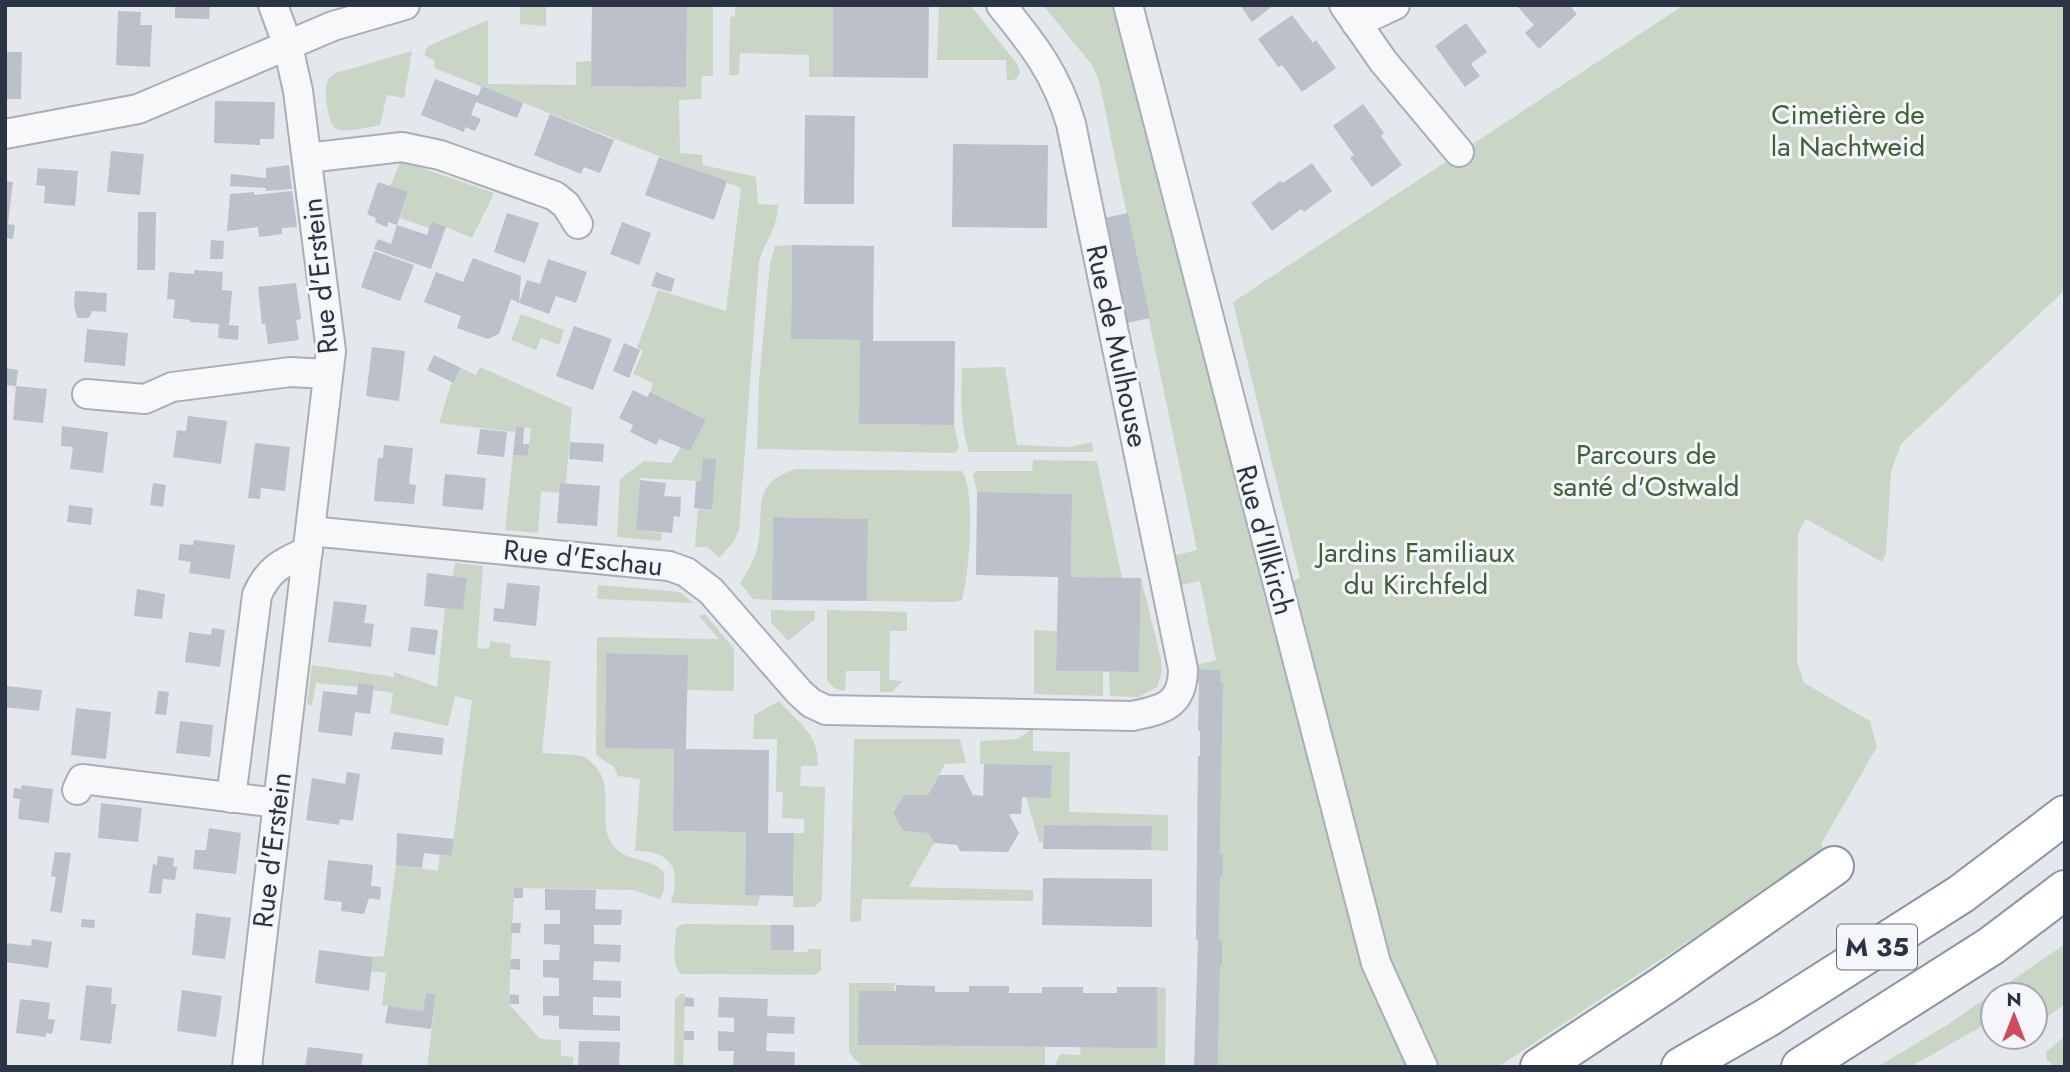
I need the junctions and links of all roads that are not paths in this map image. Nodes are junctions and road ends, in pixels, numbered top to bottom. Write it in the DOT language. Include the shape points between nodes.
graph roads {
  1 [pos="273,5"];
  2 [pos="405,5"];
  3 [pos="418,5"];
  4 [pos="1001,5"];
  5 [pos="1128,5"];
  6 [pos="1395,5"];
  7 [pos="1350,14"];
  8 [pos="288,46"];
  9 [pos="5,134"];
  10 [pos="1459,152"];
  11 [pos="307,158"];
  12 [pos="578,224"];
  13 [pos="328,374"];
  14 [pos="87,394"];
  15 [pos="309,541"];
  16 [pos="1172,701"];
  17 [pos="77,790"];
  18 [pos="231,798"];
  19 [pos="277,803"];
  20 [pos="2065,815"];
  21 [pos="1835,866"];
  22 [pos="2065,890"];
  23 [pos="247,1067"];
  24 [pos="1423,1067"];
  25 [pos="1540,1067"];
  26 [pos="1681,1067"];
  27 [pos="1801,1067"];
  1 -- 8 [label="street, Rue d'Erstein"];
  2 -- 8 [label="street" via="333,26"];
  3 -- 8 [label="street" via="339,44 304,51"];
  4 -- 16 [label="street, Rue de Mulhouse" via="1052,73 1071,124 1183,670 1180,694"];
  5 -- 24 [label="street, Rue d'Illkirch" via="1376,963"];
  6 -- 7 [label="street"];
  7 -- 10 [label="street"];
  8 -- 9 [label="street" via="138,109"];
  8 -- 11 [label="street, Rue d'Erstein"];
  11 -- 12 [label="street" via="388,147 416,149 555,197"];
  11 -- 13 [label="street, Rue d'Erstein" via="331,351"];
  13 -- 14 [label="street" via="290,372 173,387 145,399"];
  13 -- 15 [label="street, Rue d'Erstein"];
  15 -- 16 [label="street, Rue d'Eschau" via="669,566 705,585 799,692 826,710 1132,716 1164,708"];
  15 -- 18 [label="street, Rue d'Erstein" via="268,573 257,595"];
  15 -- 19 [label="street, Rue d'Erstein"];
  17 -- 18 [label="street" via="82,779"];
  18 -- 19 [label="street"];
  19 -- 23 [label="street, Rue d'Erstein"];
  20 -- 26 [label="highway, M 35" via="1961,894"];
  21 -- 25 [label="highway"];
  22 -- 27 [label="highway, M 35" via="1991,946"];
}
